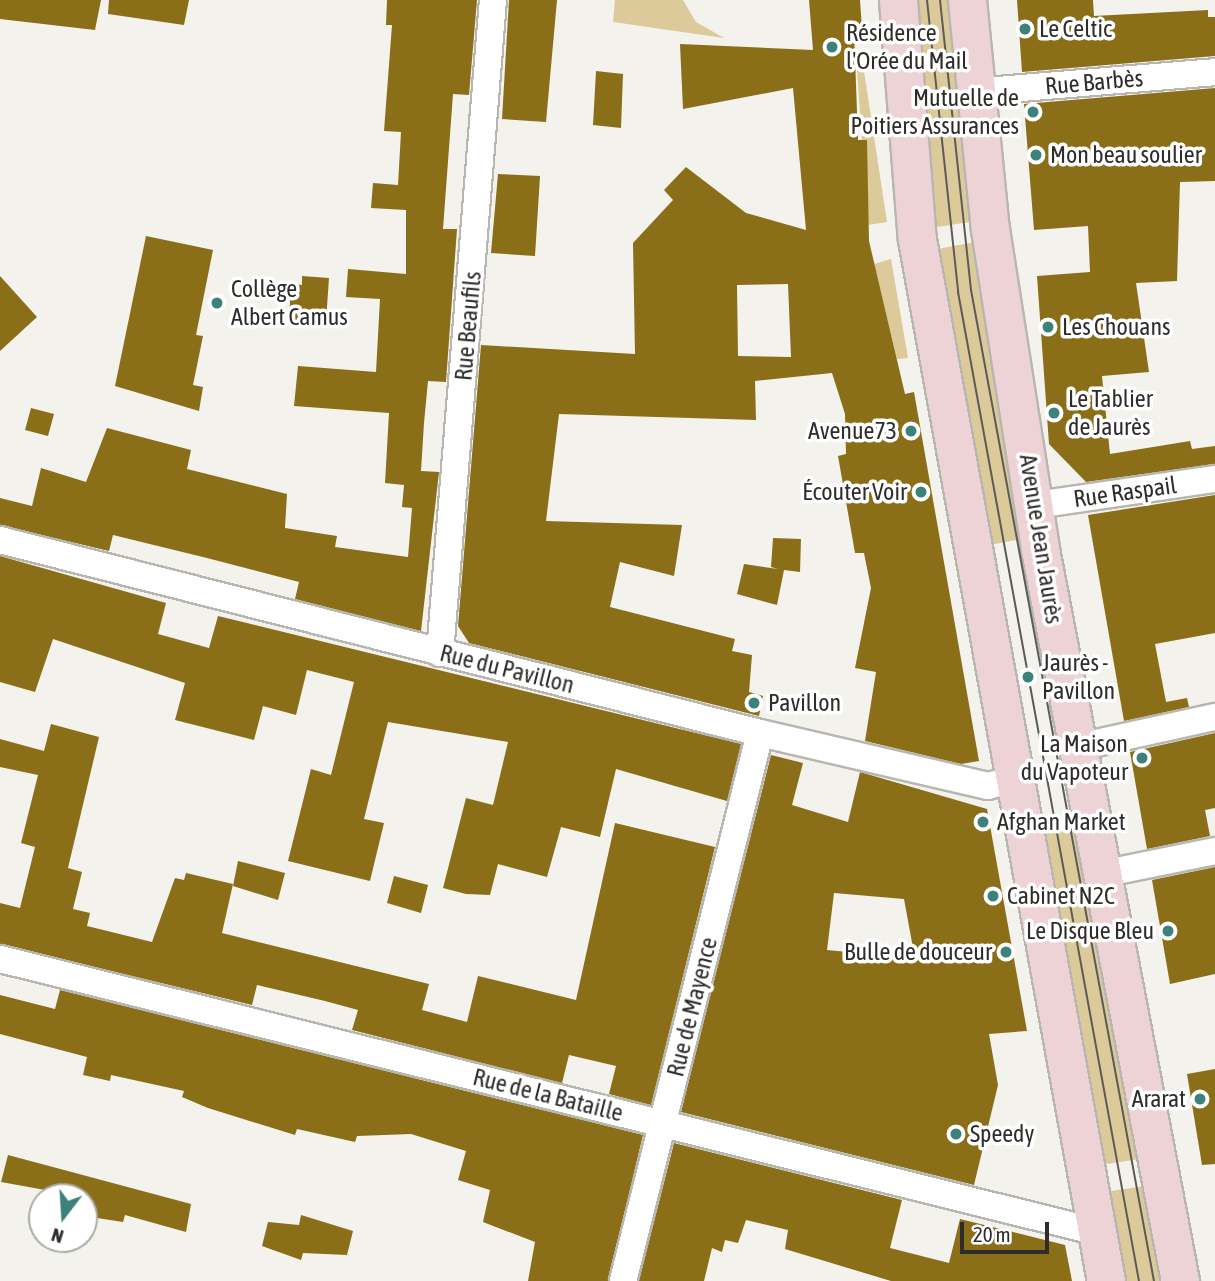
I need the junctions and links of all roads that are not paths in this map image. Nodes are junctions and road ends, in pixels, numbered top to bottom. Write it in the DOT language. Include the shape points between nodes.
graph roads {
  1 [pos="494,0"];
  2 [pos="898,0"];
  3 [pos="967,0"];
  4 [pos="1215,72"];
  5 [pos="973,92"];
  6 [pos="1215,479"];
  7 [pos="1035,505"];
  8 [pos="0,540"];
  9 [pos="440,653"];
  10 [pos="1215,717"];
  11 [pos="760,733"];
  12 [pos="1078,747"];
  13 [pos="1015,779"];
  14 [pos="1215,852"];
  15 [pos="1102,874"];
  16 [pos="0,958"];
  17 [pos="663,1124"];
  18 [pos="1097,1232"];
  19 [pos="623,1281"];
  20 [pos="1105,1281"];
  21 [pos="1180,1281"];
  1 -- 9 [label="street, Rue Beaufils"];
  2 -- 13 [label="main road" via="917,239"];
  3 -- 5 [label="main road, Avenue Jean Jaurès"];
  4 -- 5 [label="street, Rue Barbès"];
  5 -- 7 [label="main road, Avenue Jean Jaurès"];
  6 -- 7 [label="street, Rue Raspail"];
  7 -- 12 [label="main road, Avenue Jean Jaurès"];
  8 -- 9 [label="street, Rue du Pavillon"];
  9 -- 11 [label="street, Rue du Pavillon"];
  10 -- 12 [label="street"];
  11 -- 13 [label="street, Rue du Pavillon" via="988,786"];
  11 -- 17 [label="street, Rue de Mayence"];
  12 -- 15 [label="main road, Avenue Jean Jaurès"];
  13 -- 18 [label="main road"];
  14 -- 15 [label="street"];
  15 -- 21 [label="main road, Avenue Jean Jaurès"];
  16 -- 17 [label="street, Rue de la Bataille"];
  17 -- 18 [label="street, Rue de la Bataille"];
  17 -- 19 [label="street, Rue de Mayence"];
  18 -- 20 [label="main road"];
}
